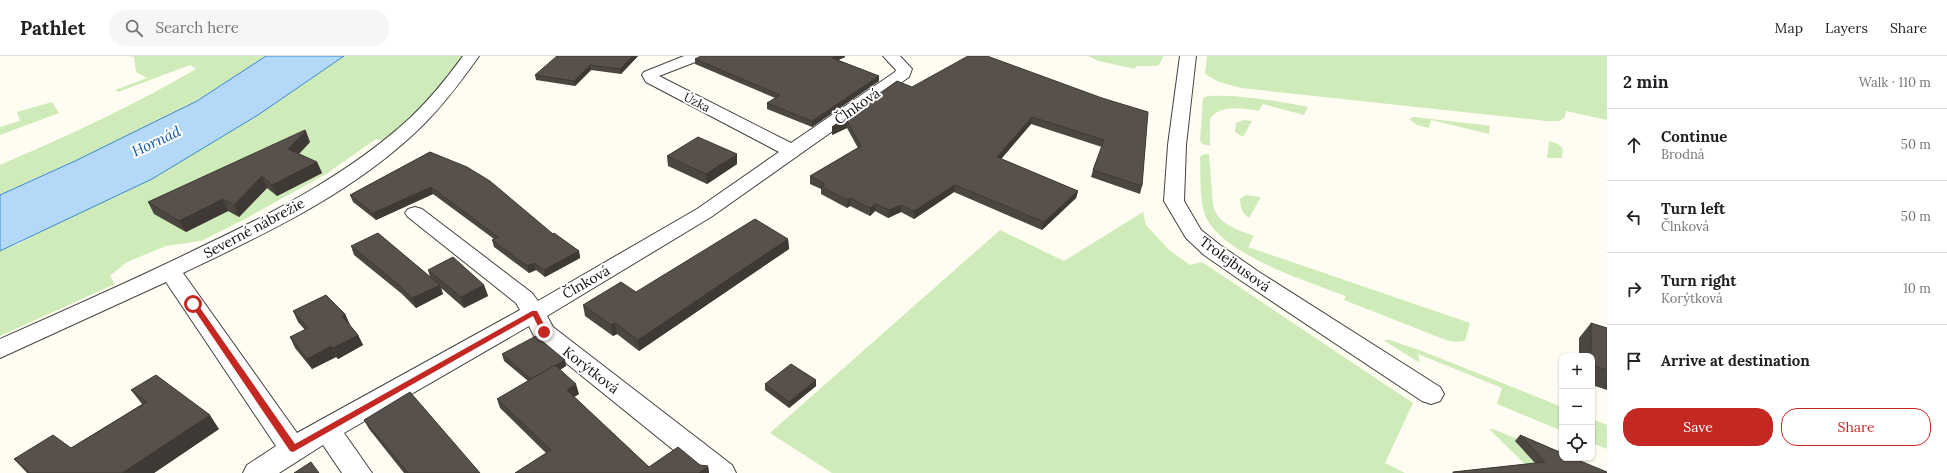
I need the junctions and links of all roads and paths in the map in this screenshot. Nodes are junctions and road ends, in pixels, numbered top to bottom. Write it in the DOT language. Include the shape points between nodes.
graph roads {
  1 [pos="471,56"];
  2 [pos="698,56"];
  3 [pos="1188,56"];
  4 [pos="897,65"];
  5 [pos="792,151"];
  6 [pos="415,213"];
  7 [pos="170,271"];
  8 [pos="534,312"];
  9 [pos="0,349"];
  10 [pos="1431,394"];
  11 [pos="326,430"];
  12 [pos="293,449"];
  13 [pos="258,473"];
  14 [pos="358,473"];
  15 [pos="722,473"];
  1 -- 7 [label="street, Severné nábrežie" via="430,110 349,175 288,212"];
  2 -- 5 [label="street, Úzka" via="650,75 652,79"];
  3 -- 10 [label="street, Trolejbusová" via="1177,145 1174,201 1194,234 1251,277"];
  4 -- 5 [label="street, Člnková"];
  5 -- 8 [label="street, Člnková" via="704,212"];
  6 -- 8 [label="street, Korýtková" via="524,298"];
  7 -- 9 [label="street, Severné nábrežie"];
  7 -- 12 [label="street"];
  8 -- 11 [label="street, Člnková"];
  8 -- 15 [label="street, Korýtková" via="544,332"];
  11 -- 12 [label="street, Člnková"];
  11 -- 14 [label="street"];
  12 -- 13 [label="street, Člnková"];
}
